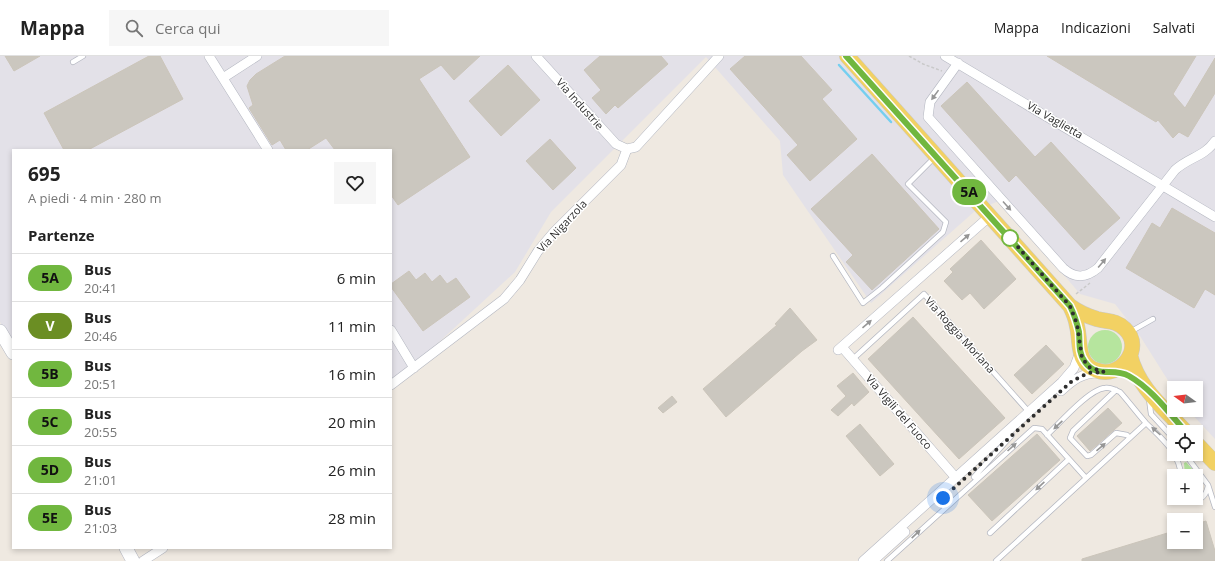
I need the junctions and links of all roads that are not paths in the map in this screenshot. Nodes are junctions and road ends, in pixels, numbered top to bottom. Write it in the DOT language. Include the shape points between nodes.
graph roads {
  1 [pos="83,56"];
  2 [pos="209,56"];
  3 [pos="257,56"];
  4 [pos="536,56"];
  5 [pos="719,56"];
  6 [pos="847,56"];
  7 [pos="945,56"];
  8 [pos="73,62"];
  9 [pos="958,63"];
  10 [pos="223,78"];
  11 [pos="1215,141"];
  12 [pos="267,149"];
  13 [pos="627,149"];
  14 [pos="936,156"];
  15 [pos="1167,186"];
  16 [pos="990,216"];
  17 [pos="1215,216"];
  18 [pos="833,256"];
  19 [pos="1070,306"];
  20 [pos="1100,320"];
  21 [pos="1153,320"];
  22 [pos="0,331"];
  23 [pos="392,332"];
  24 [pos="1128,333"];
  25 [pos="1080,346"];
  26 [pos="12,351"];
  27 [pos="1130,355"];
  28 [pos="853,359"];
  29 [pos="414,368"];
  30 [pos="1110,371"];
  31 [pos="392,384"];
  32 [pos="1145,388"];
  33 [pos="1116,390"];
  34 [pos="1029,412"];
  35 [pos="1146,422"];
  36 [pos="1179,425"];
  37 [pos="1167,431"];
  38 [pos="1012,435"];
  39 [pos="1047,435"];
  40 [pos="1130,438"];
  41 [pos="1203,450"];
  42 [pos="1069,459"];
  43 [pos="1190,461"];
  44 [pos="1215,463"];
  45 [pos="1180,469"];
  46 [pos="956,478"];
  47 [pos="1086,478"];
  48 [pos="1208,485"];
  49 [pos="960,494"];
  50 [pos="1203,497"];
  51 [pos="1215,507"];
  52 [pos="990,533"];
  53 [pos="127,549"];
  54 [pos="161,549"];
  55 [pos="133,561"];
  56 [pos="143,561"];
  57 [pos="863,561"];
  58 [pos="873,561"];
  59 [pos="886,561"];
  60 [pos="996,561"];
  1 -- 8 [label="lane"];
  2 -- 10 [label="street"];
  3 -- 10 [label="street"];
  4 -- 13 [label="street, Via Industrie" via="616,144"];
  5 -- 13 [label="street" via="636,147"];
  6 -- 14 [label="main road"];
  7 -- 9 [label="street, Via Vaglietta"];
  9 -- 15 [label="street, Via Vaglietta"];
  9 -- 15 [label="street, one-way" via="930,102 928,117 1072,275 1083,276 1098,268"];
  10 -- 12 [label="street"];
  11 -- 15 [label="street" via="1205,152 1180,165"];
  13 -- 29 [label="street, Via Nigarzola" via="621,165 554,232 504,298"];
  14 -- 16 [label="main road"];
  14 -- 18 [label="lane" via="908,184 946,222 943,232 863,303"];
  15 -- 17 [label="street, Via Vaglietta"];
  16 -- 19 [label="main road"];
  28 -- 16 [label="street, Via Vigili del Fuoco, one-way" via="840,348"];
  19 -- 20 [label="main road"];
  19 -- 25 [label="main road" via="1077,324"];
  20 -- 24 [label="main road" via="1115,322"];
  20 -- 25 [label="main road" via="1088,326"];
  21 -- 24 [label="lane"];
  22 -- 26 [label="street"];
  23 -- 29 [label="street"];
  24 -- 27 [label="main road" via="1132,344"];
  25 -- 30 [label="main road" via="1089,367"];
  25 -- 34 [label="street" via="1076,364 1070,373"];
  27 -- 30 [label="main road" via="1124,365"];
  27 -- 32 [label="main road" via="1134,369"];
  28 -- 34 [label="lane, Via Roggia Morlana" via="924,294"];
  28 -- 46 [label="street, Via Vigili del Fuoco"];
  29 -- 31 [label="street, Via Nigarzola"];
  30 -- 32 [label="main road" via="1128,375"];
  30 -- 38 [label="street" via="1088,373 1075,379"];
  32 -- 36 [label="main road"];
  32 -- 37 [label="lane" via="1151,414"];
  33 -- 35 [label="lane"];
  33 -- 39 [label="lane, one-way" via="1105,388 1094,392"];
  33 -- 40 [label="lane, one-way" via="1072,431 1070,438 1087,456 1092,455 1116,433"];
  34 -- 46 [label="street"];
  35 -- 40 [label="lane"];
  45 -- 35 [label="lane, one-way" via="1163,438"];
  38 -- 49 [label="lane"];
  38 -- 58 [label="street"];
  39 -- 42 [label="lane"];
  49 -- 39 [label="lane, one-way" via="1034,428 1042,429"];
  40 -- 47 [label="lane"];
  41 -- 44 [label="main road"];
  42 -- 47 [label="lane"];
  42 -- 52 [label="lane, one-way"];
  43 -- 48 [label="lane"];
  46 -- 57 [label="street"];
  47 -- 60 [label="lane"];
  48 -- 50 [label="lane"];
  48 -- 51 [label="lane"];
  59 -- 49 [label="lane, one-way"];
  53 -- 55 [label="street"];
  54 -- 56 [label="street"];
}
